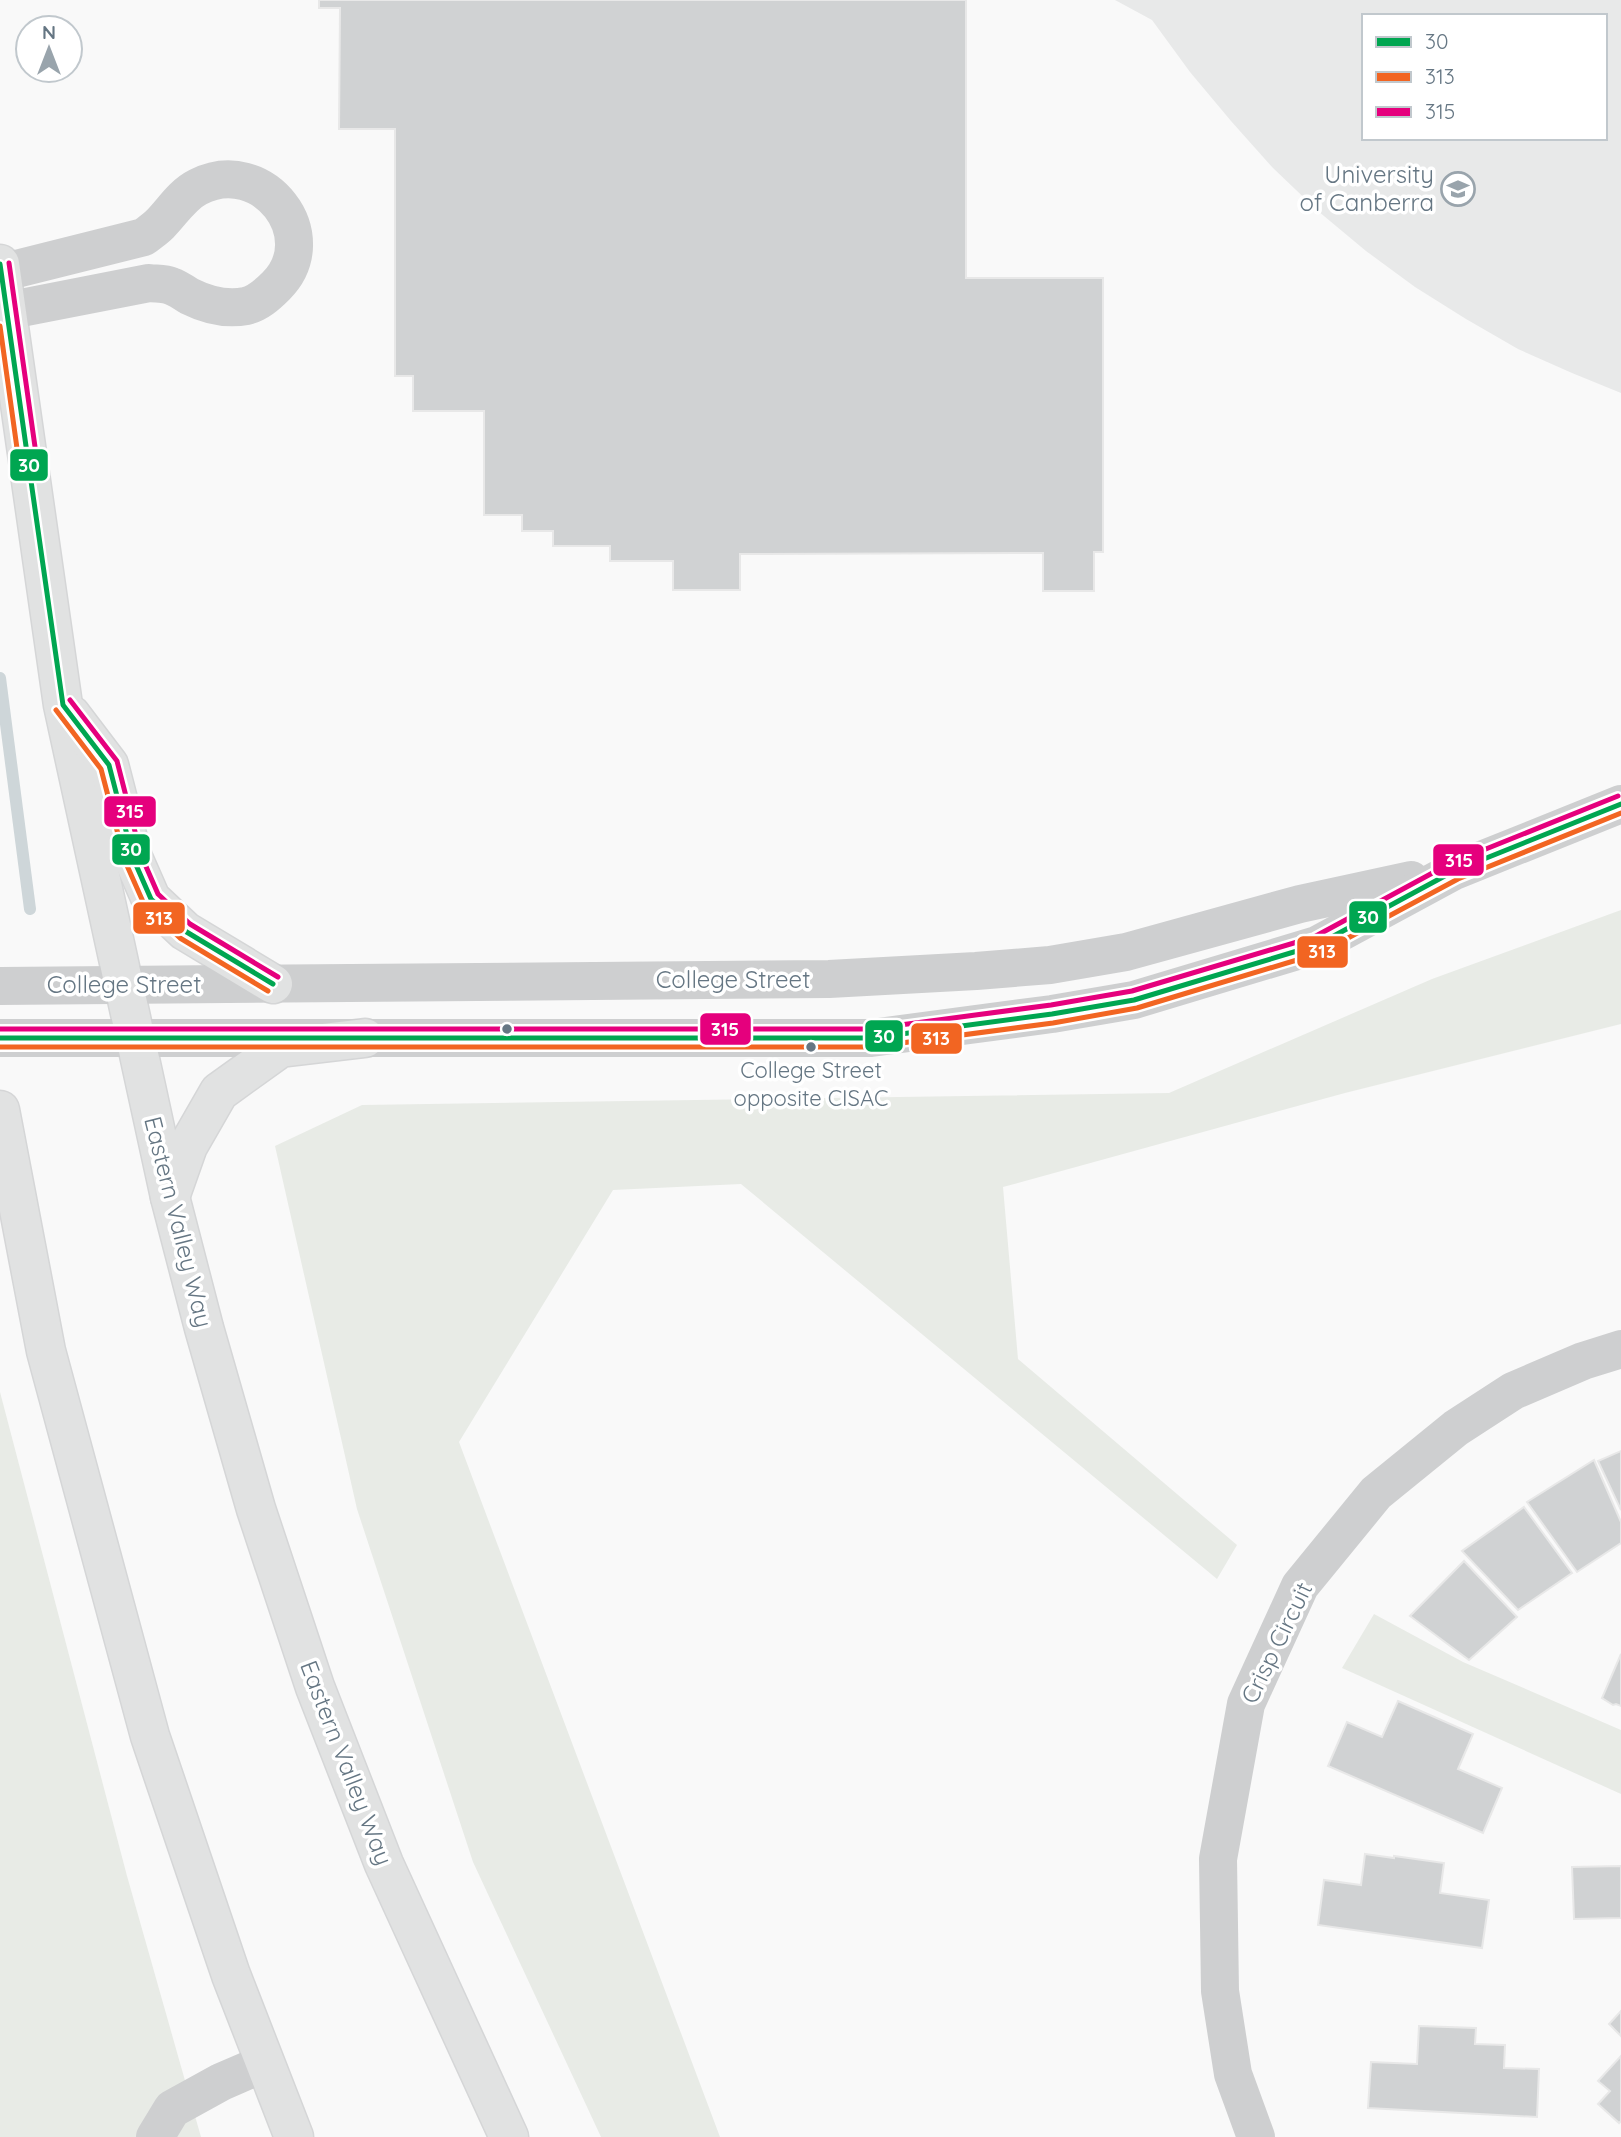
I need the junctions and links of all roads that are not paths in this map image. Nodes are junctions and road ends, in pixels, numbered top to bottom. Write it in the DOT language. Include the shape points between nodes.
graph roads {
  1 [pos="0,270"];
  2 [pos="3,311"];
  3 [pos="63,705"];
  4 [pos="1621,804"];
  5 [pos="1454,871"];
  6 [pos="273,984"];
  7 [pos="123,985"];
  8 [pos="0,986"];
  9 [pos="0,1038"];
  10 [pos="135,1038"];
  11 [pos="365,1038"];
  12 [pos="0,1110"];
  13 [pos="7,1176"];
  14 [pos="170,1197"];
  15 [pos="1621,1349"];
  16 [pos="265,2063"];
  17 [pos="155,2137"];
  18 [pos="294,2137"];
  19 [pos="509,2137"];
  20 [pos="1256,2137"];
  1 -- 2 [label="main road, Eastern Valley Way"];
  1 -- 2 [label="street" via="144,237 194,188 212,180 251,182 283,208 292,227 293,251 282,280 265,297 245,306 216,307 170,285 149,283"];
  2 -- 3 [label="main road, Eastern Valley Way"];
  3 -- 6 [label="main road" via="109,765 133,858 151,900 185,930"];
  3 -- 7 [label="main road, Eastern Valley Way"];
  4 -- 5 [label="street, College Street"];
  5 -- 6 [label="street, College Street" via="1300,904 1126,952 1050,965 829,979"];
  5 -- 11 [label="street, College Street" via="1317,945 1135,1000 1052,1014 871,1038"];
  6 -- 7 [label="street, College Street"];
  7 -- 8 [label="street, College Street"];
  7 -- 10 [label="main road, Eastern Valley Way"];
  9 -- 10 [label="street, College Street"];
  10 -- 11 [label="street, College Street"];
  10 -- 14 [label="main road, Eastern Valley Way"];
  11 -- 14 [label="main road" via="279,1048 219,1092 188,1146"];
  12 -- 13 [label="main road"];
  13 -- 16 [label="main road" via="46,1352 150,1736"];
  14 -- 19 [label="main road, Eastern Valley Way" via="253,1496 315,1687 384,1864"];
  15 -- 20 [label="street, Crisp Circuit" via="1513,1391 1455,1428 1376,1493 1300,1586 1245,1704 1218,1859 1220,1991 1233,2074"];
  16 -- 17 [label="street" via="173,2109"];
  16 -- 18 [label="main road"];
}
